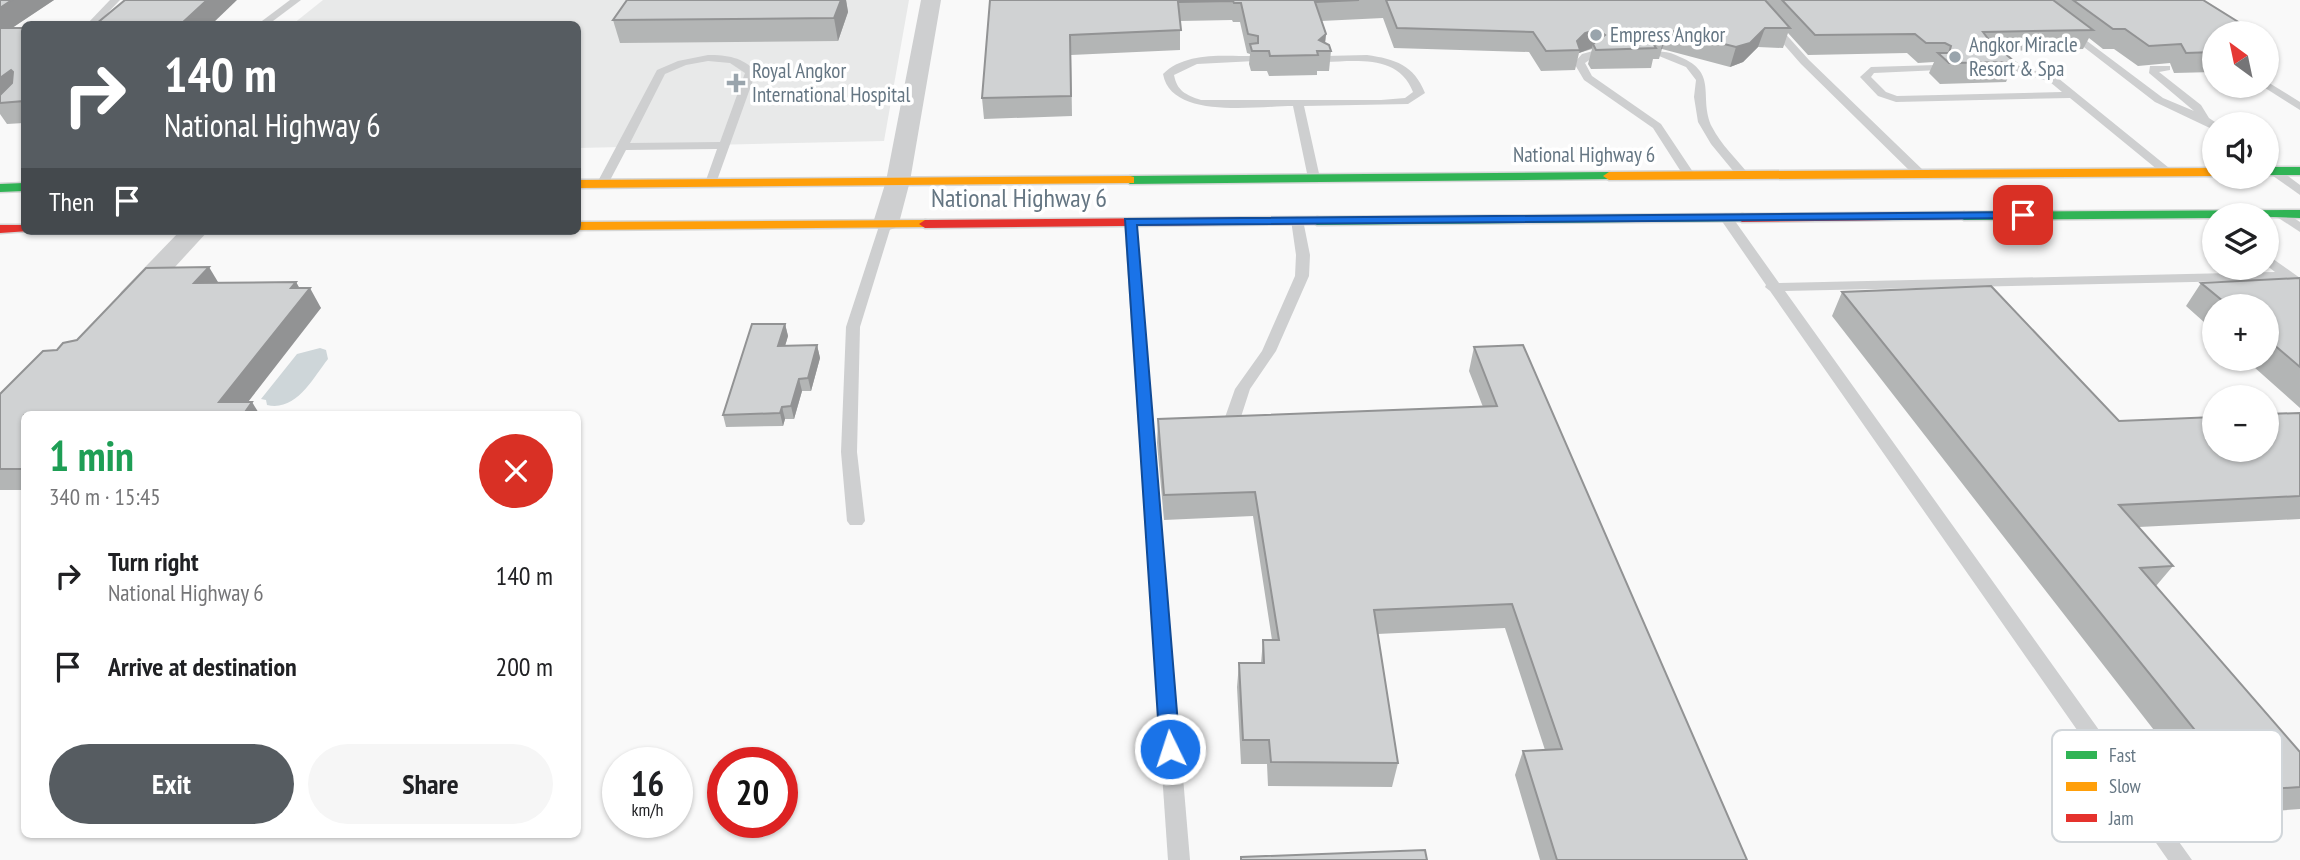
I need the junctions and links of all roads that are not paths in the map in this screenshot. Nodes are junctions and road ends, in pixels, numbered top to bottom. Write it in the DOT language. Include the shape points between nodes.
graph roads {
  1 [pos="115,0"];
  2 [pos="296,0"];
  3 [pos="930,0"];
  4 [pos="1750,0"];
  5 [pos="95,21"];
  6 [pos="267,21"];
  7 [pos="2061,25"];
  8 [pos="1593,54"];
  9 [pos="1663,54"];
  10 [pos="1325,59"];
  11 [pos="1251,60"];
  12 [pos="1977,66"];
  13 [pos="1936,68"];
  14 [pos="2166,68"];
  15 [pos="2279,93"];
  16 [pos="2073,95"];
  17 [pos="1298,103"];
  18 [pos="2300,107"];
  19 [pos="2202,114"];
  20 [pos="2202,120"];
  21 [pos="725,145"];
  22 [pos="622,147"];
  23 [pos="2279,170"];
  24 [pos="2300,171"];
  25 [pos="2168,172"];
  26 [pos="2202,172"];
  27 [pos="1920,174"];
  28 [pos="1742,175"];
  29 [pos="1689,176"];
  30 [pos="2279,176"];
  31 [pos="1314,178"];
  32 [pos="898,181"];
  33 [pos="603,183"];
  34 [pos="711,183"];
  35 [pos="581,184"];
  36 [pos="21,187"];
  37 [pos="0,188"];
  38 [pos="2300,191"];
  39 [pos="2279,214"];
  40 [pos="2282,214"];
  41 [pos="2300,214"];
  42 [pos="2202,215"];
  43 [pos="1725,217"];
  44 [pos="1297,220"];
  45 [pos="1130,222"];
  46 [pos="886,223"];
  47 [pos="581,226"];
  48 [pos="2300,228"];
  49 [pos="0,229"];
  50 [pos="21,229"];
  51 [pos="191,235"];
  52 [pos="2279,268"];
  53 [pos="2295,281"];
  54 [pos="1772,287"];
  55 [pos="118,312"];
  56 [pos="1231,423"];
  57 [pos="856,521"];
  58 [pos="2088,730"];
  59 [pos="2168,842"];
  60 [pos="1179,860"];
  61 [pos="2181,860"];
  1 -- 5 [label="lane"];
  2 -- 6 [label="lane"];
  3 -- 32 [label="street"];
  4 -- 27 [label="lane" via="1805,62"];
  7 -- 20 [label="lane" via="2159,100"];
  8 -- 29 [label="lane" via="1579,63 1588,78 1657,126"];
  9 -- 28 [label="lane" via="1690,65 1701,80 1698,106 1702,123"];
  10 -- 17 [label="lane" via="1367,58 1400,66 1416,81 1419,93 1408,100 1381,103"];
  11 -- 17 [label="lane" via="1181,64 1168,74 1169,84 1180,97 1200,103"];
  12 -- 16 [label="lane" via="2007,65 2054,80"];
  13 -- 16 [label="lane" via="1871,71 1865,76 1882,94 1896,99"];
  14 -- 19 [label="lane" via="2154,68 2154,73"];
  15 -- 18 [label="lane"];
  16 -- 25 [label="lane"];
  17 -- 31 [label="lane"];
  21 -- 22 [label="lane"];
  21 -- 22 [label="lane" via="751,72 738,61 710,59 661,72"];
  21 -- 34 [label="lane"];
  22 -- 33 [label="lane"];
  23 -- 24 [label="highway"];
  25 -- 26 [label="highway, National Highway 6"];
  25 -- 27 [label="highway, National Highway 6"];
  27 -- 28 [label="highway, National Highway 6"];
  28 -- 29 [label="highway, National Highway 6"];
  29 -- 31 [label="highway, National Highway 6"];
  30 -- 38 [label="lane"];
  31 -- 32 [label="highway, National Highway 6"];
  32 -- 34 [label="highway, National Highway 6"];
  32 -- 46 [label="street"];
  33 -- 34 [label="highway, National Highway 6"];
  33 -- 35 [label="highway, National Highway 6"];
  36 -- 37 [label="highway"];
  39 -- 40 [label="highway, National Highway 6"];
  40 -- 41 [label="highway, National Highway 6"];
  40 -- 48 [label="lane"];
  42 -- 43 [label="highway, National Highway 6"];
  43 -- 44 [label="highway, National Highway 6"];
  43 -- 54 [label="lane"];
  44 -- 45 [label="highway, National Highway 6"];
  44 -- 56 [label="lane" via="1302,276 1269,351 1243,389"];
  45 -- 46 [label="highway, National Highway 6"];
  45 -- 60 [label="lane"];
  46 -- 47 [label="highway, National Highway 6"];
  46 -- 57 [label="lane" via="853,327 849,452"];
  49 -- 50 [label="highway"];
  51 -- 55 [label="street"];
  52 -- 53 [label="lane"];
  53 -- 54 [label="lane"];
  54 -- 58 [label="lane"];
  59 -- 61 [label="lane"];
}
